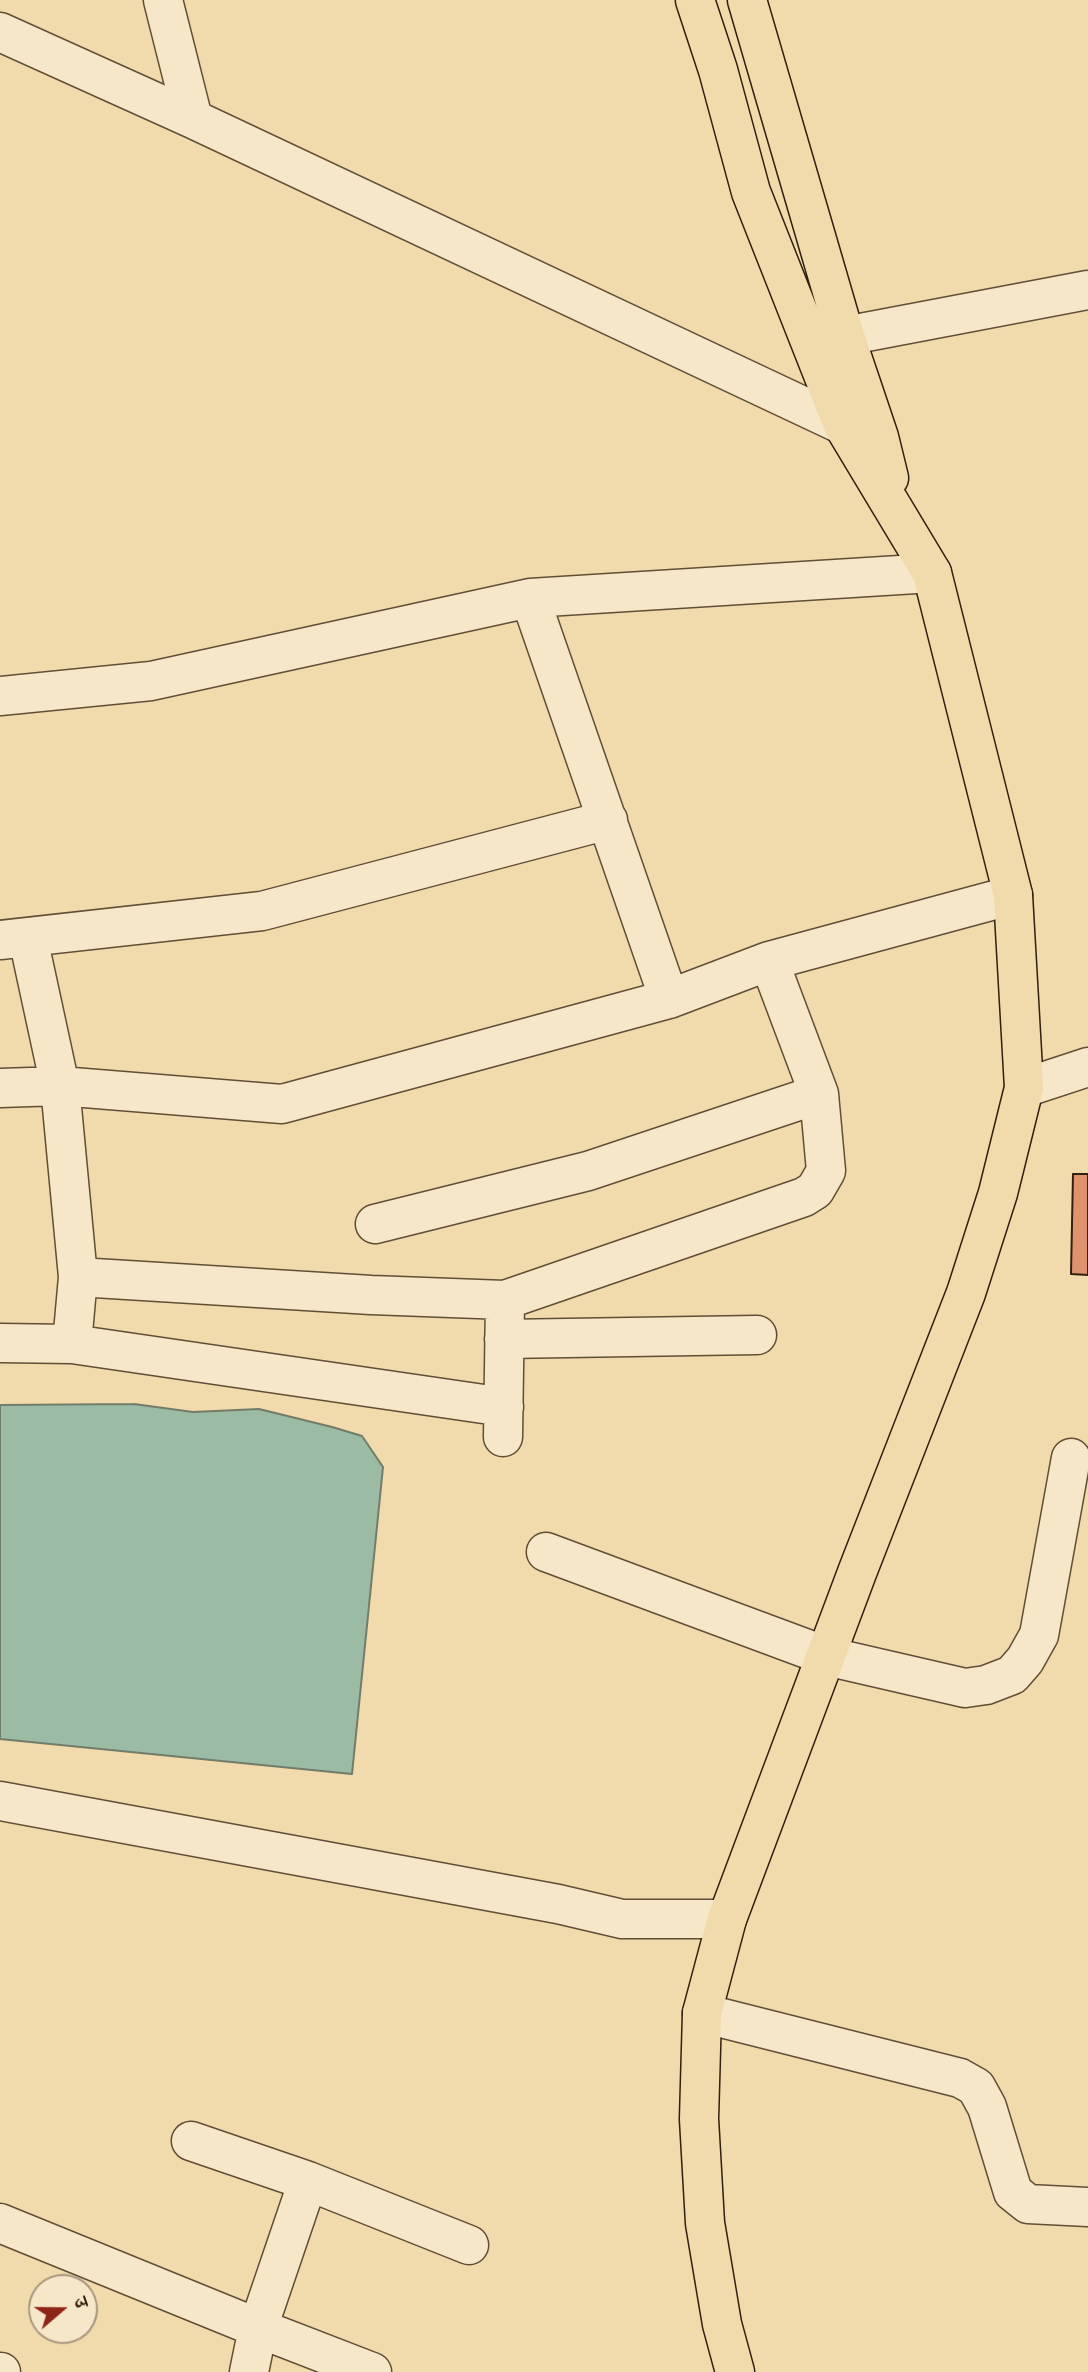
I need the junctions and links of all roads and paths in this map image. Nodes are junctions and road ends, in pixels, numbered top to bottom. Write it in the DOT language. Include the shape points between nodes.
graph roads {
  1 [pos="163,0"];
  2 [pos="695,0"];
  3 [pos="747,0"];
  4 [pos="0,32"];
  5 [pos="193,119"];
  6 [pos="1088,290"];
  7 [pos="845,336"];
  8 [pos="843,425"];
  9 [pos="879,437"];
  10 [pos="898,514"];
  11 [pos="932,573"];
  12 [pos="530,598"];
  13 [pos="0,696"];
  14 [pos="608,820"];
  15 [pos="1013,895"];
  16 [pos="14,939"];
  17 [pos="769,961"];
  18 [pos="669,999"];
  19 [pos="1088,1067"];
  20 [pos="60,1086"];
  21 [pos="1024,1087"];
  22 [pos="0,1088"];
  23 [pos="819,1094"];
  24 [pos="375,1224"];
  25 [pos="78,1277"];
  26 [pos="505,1300"];
  27 [pos="757,1335"];
  28 [pos="504,1339"];
  29 [pos="0,1343"];
  30 [pos="72,1344"];
  31 [pos="1071,1458"];
  32 [pos="546,1552"];
  33 [pos="826,1656"];
  34 [pos="0,1801"];
  35 [pos="727,1919"];
  36 [pos="702,2013"];
  37 [pos="191,2141"];
  38 [pos="308,2181"];
  39 [pos="1088,2207"];
  40 [pos="0,2223"];
  41 [pos="469,2245"];
  42 [pos="258,2329"];
  43 [pos="249,2372"];
  44 [pos="372,2372"];
  45 [pos="735,2372"];
  1 -- 5 [label="street"];
  2 -- 8 [label="main road" via="751,192"];
  3 -- 7 [label="main road"];
  4 -- 5 [label="street"];
  5 -- 8 [label="street"];
  6 -- 7 [label="street"];
  7 -- 9 [label="main road"];
  8 -- 9 [label="street"];
  8 -- 10 [label="main road"];
  9 -- 10 [label="main road"];
  10 -- 11 [label="main road"];
  11 -- 12 [label="street"];
  11 -- 15 [label="main road"];
  12 -- 13 [label="street" via="151,681"];
  12 -- 14 [label="street"];
  14 -- 16 [label="street" via="262,911"];
  14 -- 18 [label="street"];
  15 -- 17 [label="street"];
  15 -- 21 [label="main road"];
  16 -- 20 [label="street"];
  17 -- 18 [label="street"];
  17 -- 23 [label="street"];
  18 -- 20 [label="street" via="282,1104"];
  19 -- 21 [label="street"];
  20 -- 22 [label="street"];
  20 -- 25 [label="street"];
  21 -- 33 [label="main road" via="998,1193 966,1293"];
  23 -- 24 [label="street" via="588,1171"];
  23 -- 26 [label="street" via="826,1171 816,1190"];
  25 -- 26 [label="street"];
  25 -- 30 [label="street"];
  26 -- 28 [label="street"];
  27 -- 28 [label="street"];
  28 -- 30 [label="street" via="504,1422"];
  29 -- 30 [label="street"];
  31 -- 33 [label="street" via="1039,1635 1012,1675 965,1688"];
  32 -- 33 [label="street"];
  33 -- 35 [label="main road"];
  34 -- 35 [label="street" via="622,1919"];
  35 -- 36 [label="main road"];
  36 -- 39 [label="street" via="960,2077 976,2087 987,2107 1013,2192 1028,2204"];
  36 -- 45 [label="main road" via="699,2119 705,2223"];
  37 -- 38 [label="street"];
  38 -- 41 [label="street"];
  38 -- 42 [label="street"];
  40 -- 42 [label="street"];
  42 -- 43 [label="street"];
  42 -- 44 [label="street"];
}
